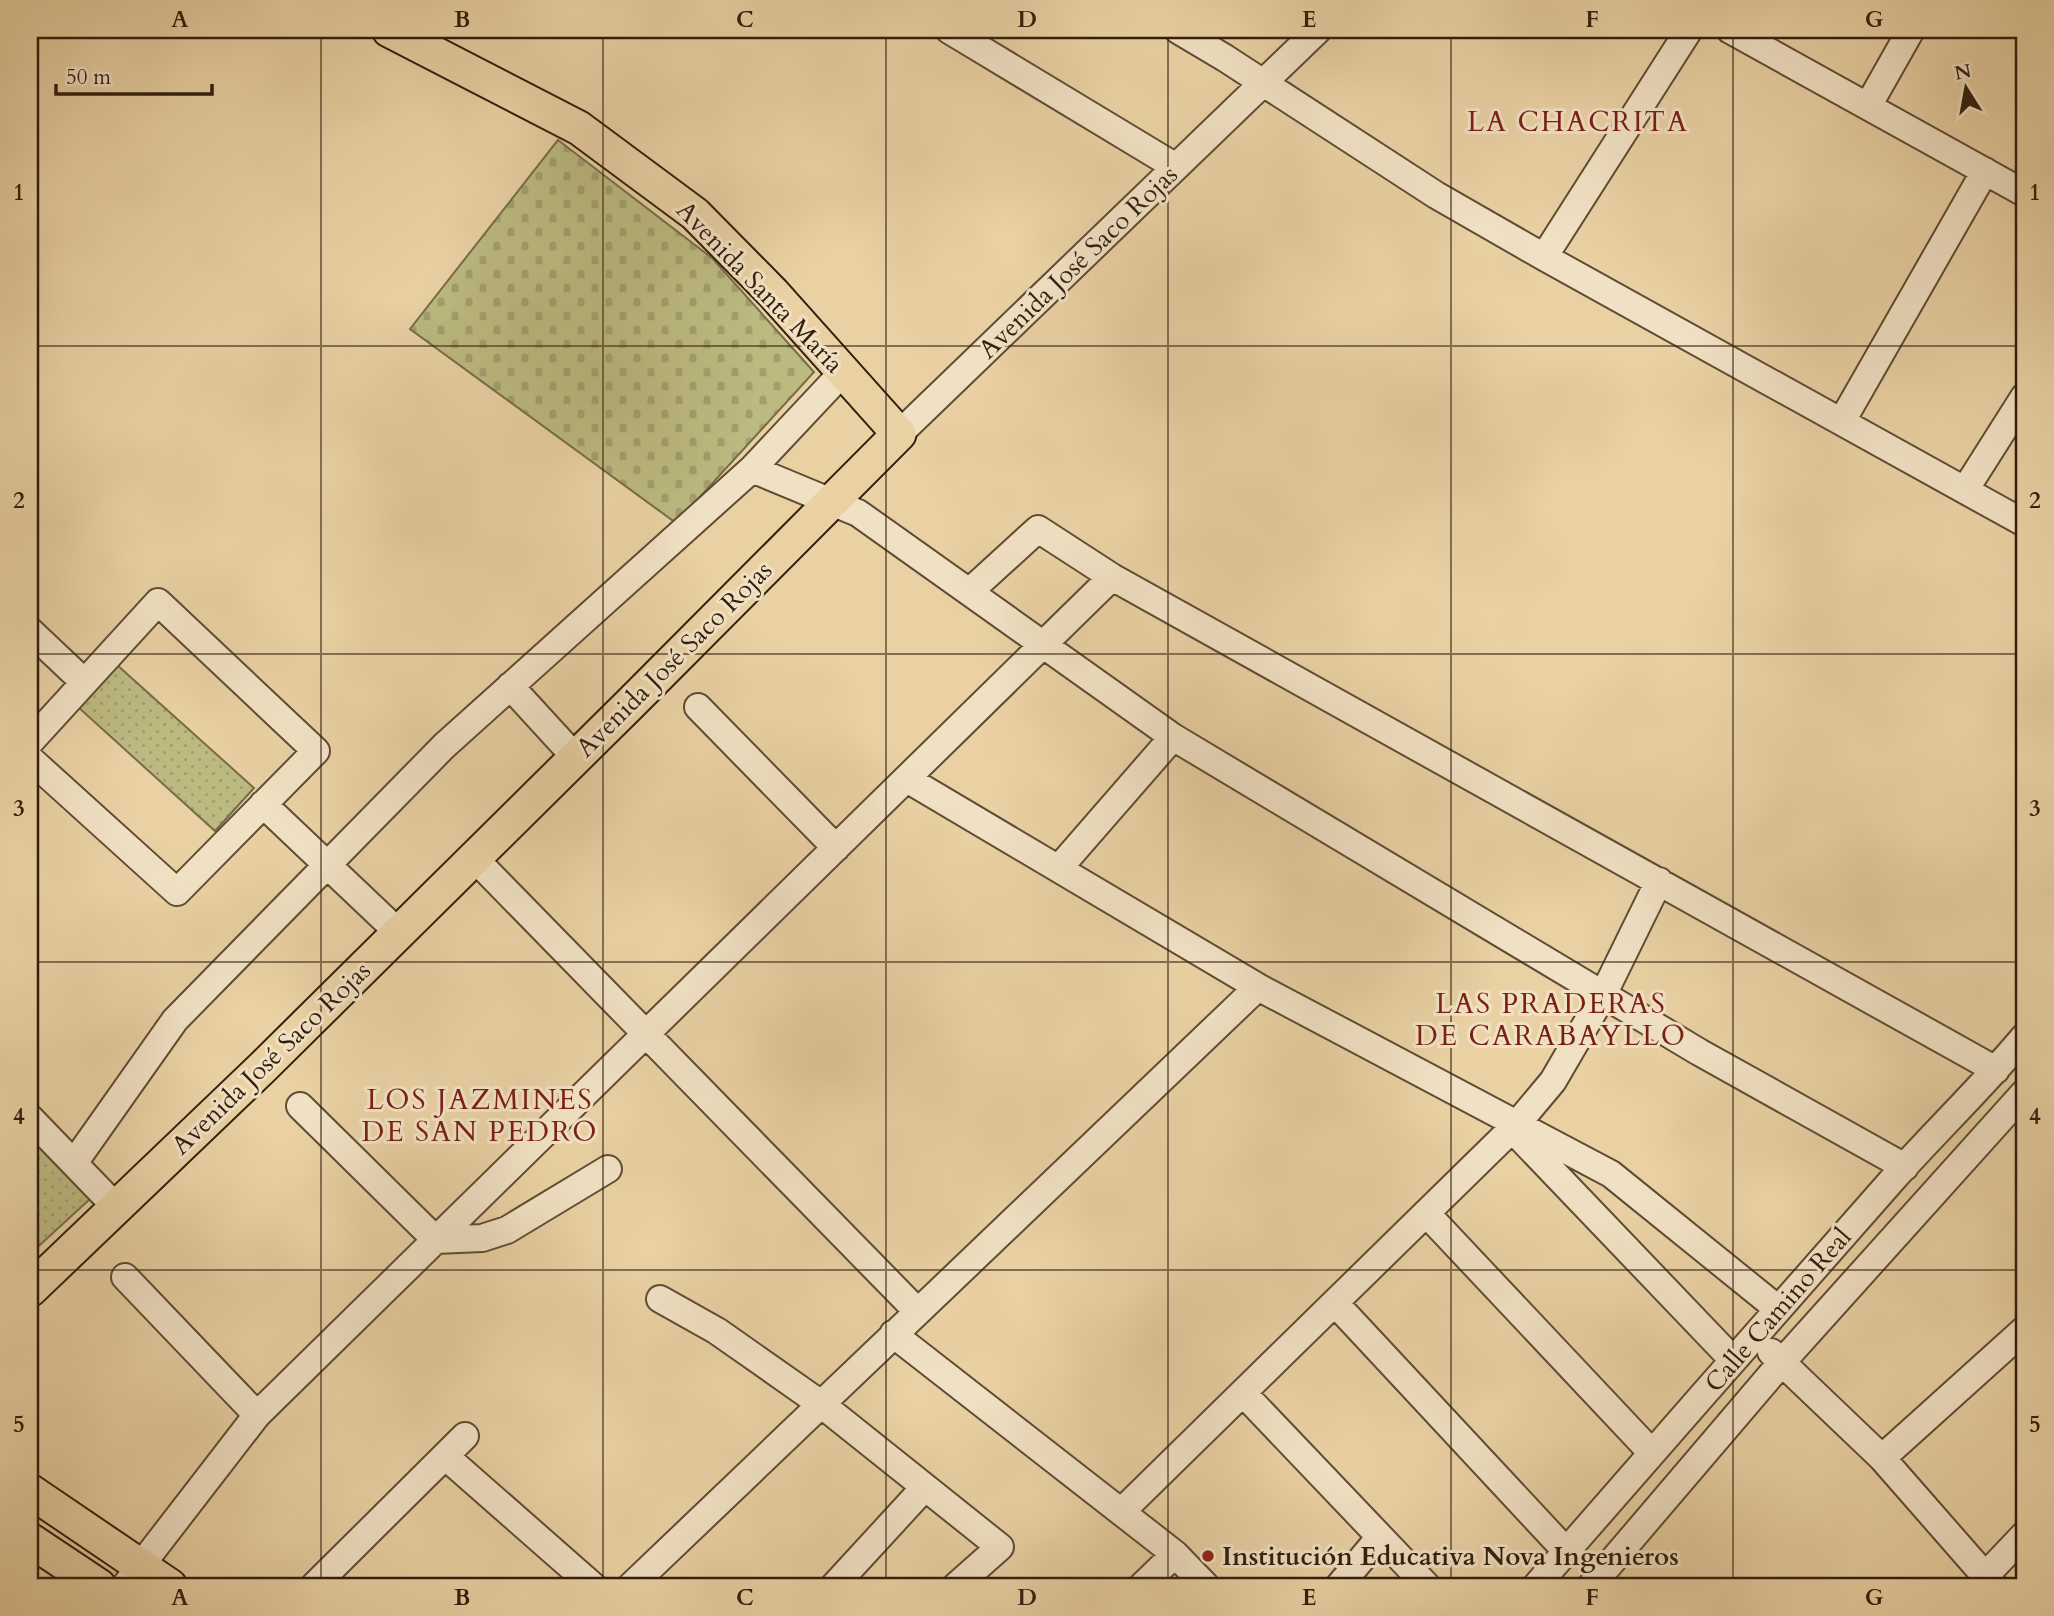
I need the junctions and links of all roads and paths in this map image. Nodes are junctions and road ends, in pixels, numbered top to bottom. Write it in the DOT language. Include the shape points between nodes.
graph roads {
  1 [pos="949,30"];
  2 [pos="1178,30"];
  3 [pos="1318,30"];
  4 [pos="1689,30"];
  5 [pos="1730,30"];
  6 [pos="1911,30"];
  7 [pos="398,32"];
  8 [pos="1758,36"];
  9 [pos="1263,83"];
  10 [pos="1868,106"];
  11 [pos="1176,167"];
  12 [pos="1984,171"];
  13 [pos="2024,193"];
  14 [pos="1544,257"];
  15 [pos="844,372"];
  16 [pos="2024,397"];
  17 [pos="1842,421"];
  18 [pos="899,434"];
  19 [pos="752,469"];
  20 [pos="1965,489"];
  21 [pos="829,503"];
  22 [pos="2024,523"];
  23 [pos="1112,576"];
  24 [pos="969,592"];
  25 [pos="30,631"];
  26 [pos="1042,645"];
  27 [pos="84,682"];
  28 [pos="510,686"];
  29 [pos="698,707"];
  30 [pos="33,732"];
  31 [pos="1173,737"];
  32 [pos="576,758"];
  33 [pos="30,759"];
  34 [pos="907,779"];
  35 [pos="263,804"];
  36 [pos="836,848"];
  37 [pos="474,858"];
  38 [pos="328,865"];
  39 [pos="1059,869"];
  40 [pos="1659,881"];
  41 [pos="399,933"];
  42 [pos="1258,987"];
  43 [pos="1603,995"];
  44 [pos="648,1034"];
  45 [pos="2013,1058"];
  46 [pos="2024,1093"];
  47 [pos="300,1106"];
  48 [pos="30,1118"];
  49 [pos="1514,1127"];
  50 [pos="74,1163"];
  51 [pos="1905,1167"];
  52 [pos="608,1169"];
  53 [pos="117,1208"];
  54 [pos="1426,1213"];
  55 [pos="436,1240"];
  56 [pos="125,1277"];
  57 [pos="30,1290"];
  58 [pos="660,1299"];
  59 [pos="1335,1303"];
  60 [pos="1778,1308"];
  61 [pos="917,1311"];
  62 [pos="2024,1330"];
  63 [pos="893,1334"];
  64 [pos="1754,1336"];
  65 [pos="1733,1360"];
  66 [pos="1782,1363"];
  67 [pos="1243,1393"];
  68 [pos="821,1404"];
  69 [pos="257,1415"];
  70 [pos="465,1436"];
  71 [pos="1652,1453"];
  72 [pos="445,1456"];
  73 [pos="1882,1458"];
  74 [pos="1626,1482"];
  75 [pos="925,1487"];
  76 [pos="30,1492"];
  77 [pos="1657,1510"];
  78 [pos="1121,1512"];
  79 [pos="2024,1535"];
  80 [pos="1380,1537"];
  81 [pos="30,1540"];
  82 [pos="1566,1552"];
  83 [pos="1175,1554"];
  84 [pos="132,1576"];
  85 [pos="1990,1581"];
  86 [pos="99,1586"];
  87 [pos="170,1586"];
  88 [pos="314,1586"];
  89 [pos="593,1586"];
  90 [pos="631,1586"];
  91 [pos="834,1586"];
  92 [pos="956,1586"];
  93 [pos="1142,1586"];
  94 [pos="1206,1586"];
  95 [pos="1339,1586"];
  96 [pos="1427,1586"];
  97 [pos="1536,1586"];
  98 [pos="1591,1586"];
  1 -- 11 [label="street"];
  2 -- 9 [label="street"];
  3 -- 9 [label="street, Avenida José Saco Rojas"];
  4 -- 14 [label="street"];
  5 -- 8 [label="street"];
  6 -- 10 [label="street"];
  7 -- 15 [label="main road, Avenida Santa María" via="579,128 695,214"];
  8 -- 10 [label="street"];
  9 -- 11 [label="street, Avenida José Saco Rojas"];
  9 -- 14 [label="street" via="1436,195"];
  10 -- 12 [label="street"];
  11 -- 18 [label="street, Avenida José Saco Rojas"];
  12 -- 13 [label="street"];
  12 -- 17 [label="street"];
  14 -- 17 [label="street"];
  15 -- 18 [label="main road, Avenida Santa María"];
  15 -- 19 [label="street"];
  16 -- 20 [label="street"];
  17 -- 20 [label="street"];
  18 -- 21 [label="main road, Avenida José Saco Rojas"];
  19 -- 21 [label="street"];
  19 -- 28 [label="street"];
  20 -- 22 [label="street"];
  21 -- 24 [label="street" via="858,513"];
  21 -- 32 [label="main road, Avenida José Saco Rojas"];
  23 -- 24 [label="street" via="1038,529"];
  23 -- 26 [label="street"];
  23 -- 40 [label="street"];
  24 -- 26 [label="street"];
  25 -- 27 [label="street"];
  26 -- 31 [label="street"];
  26 -- 34 [label="street"];
  27 -- 30 [label="street"];
  27 -- 35 [label="street" via="158,602 316,751"];
  28 -- 32 [label="street"];
  28 -- 38 [label="street" via="444,746"];
  29 -- 36 [label="street"];
  31 -- 39 [label="street"];
  31 -- 43 [label="street"];
  32 -- 37 [label="main road, Avenida José Saco Rojas"];
  33 -- 35 [label="street" via="177,892"];
  34 -- 36 [label="street"];
  34 -- 39 [label="street"];
  35 -- 38 [label="street"];
  36 -- 44 [label="street"];
  37 -- 41 [label="main road, Avenida José Saco Rojas"];
  37 -- 44 [label="street"];
  38 -- 41 [label="street"];
  38 -- 50 [label="street" via="175,1020"];
  39 -- 42 [label="street"];
  40 -- 43 [label="street"];
  40 -- 45 [label="street"];
  41 -- 53 [label="main road, Avenida José Saco Rojas"];
  42 -- 49 [label="street"];
  42 -- 61 [label="street"];
  43 -- 49 [label="street" via="1553,1081"];
  43 -- 51 [label="street"];
  44 -- 55 [label="street"];
  44 -- 61 [label="street"];
  45 -- 51 [label="street, Calle Camino Real"];
  46 -- 66 [label="street"];
  47 -- 55 [label="street"];
  48 -- 50 [label="street"];
  49 -- 54 [label="street"];
  49 -- 60 [label="street" via="1611,1174"];
  49 -- 65 [label="street"];
  50 -- 53 [label="street"];
  51 -- 60 [label="street, Calle Camino Real"];
  52 -- 55 [label="street" via="507,1230 482,1238"];
  53 -- 57 [label="main road, Avenida José Saco Rojas"];
  54 -- 59 [label="street"];
  54 -- 71 [label="street"];
  55 -- 69 [label="street"];
  56 -- 69 [label="street"];
  58 -- 68 [label="street" via="717,1331"];
  59 -- 67 [label="street"];
  59 -- 82 [label="street"];
  60 -- 64 [label="street, Calle Camino Real"];
  61 -- 63 [label="street"];
  62 -- 73 [label="street"];
  63 -- 68 [label="street"];
  63 -- 78 [label="street"];
  64 -- 65 [label="street, Calle Camino Real"];
  64 -- 66 [label="street"];
  65 -- 71 [label="street, Calle Camino Real"];
  66 -- 73 [label="street"];
  66 -- 77 [label="street"];
  67 -- 78 [label="street"];
  67 -- 80 [label="street"];
  68 -- 75 [label="street"];
  68 -- 90 [label="street"];
  69 -- 84 [label="street"];
  70 -- 72 [label="street"];
  71 -- 74 [label="street, Calle Camino Real"];
  72 -- 88 [label="street"];
  72 -- 89 [label="street"];
  73 -- 85 [label="street"];
  74 -- 77 [label="street"];
  74 -- 82 [label="street, Calle Camino Real"];
  75 -- 91 [label="street"];
  75 -- 92 [label="street" via="1000,1548"];
  76 -- 84 [label="main road"];
  77 -- 98 [label="street"];
  78 -- 83 [label="street"];
  79 -- 85 [label="street"];
  80 -- 95 [label="street"];
  80 -- 96 [label="street"];
  81 -- 86 [label="main road"];
  82 -- 97 [label="street, Calle Camino Real"];
  83 -- 93 [label="street"];
  83 -- 94 [label="street"];
  84 -- 87 [label="main road"];
}
